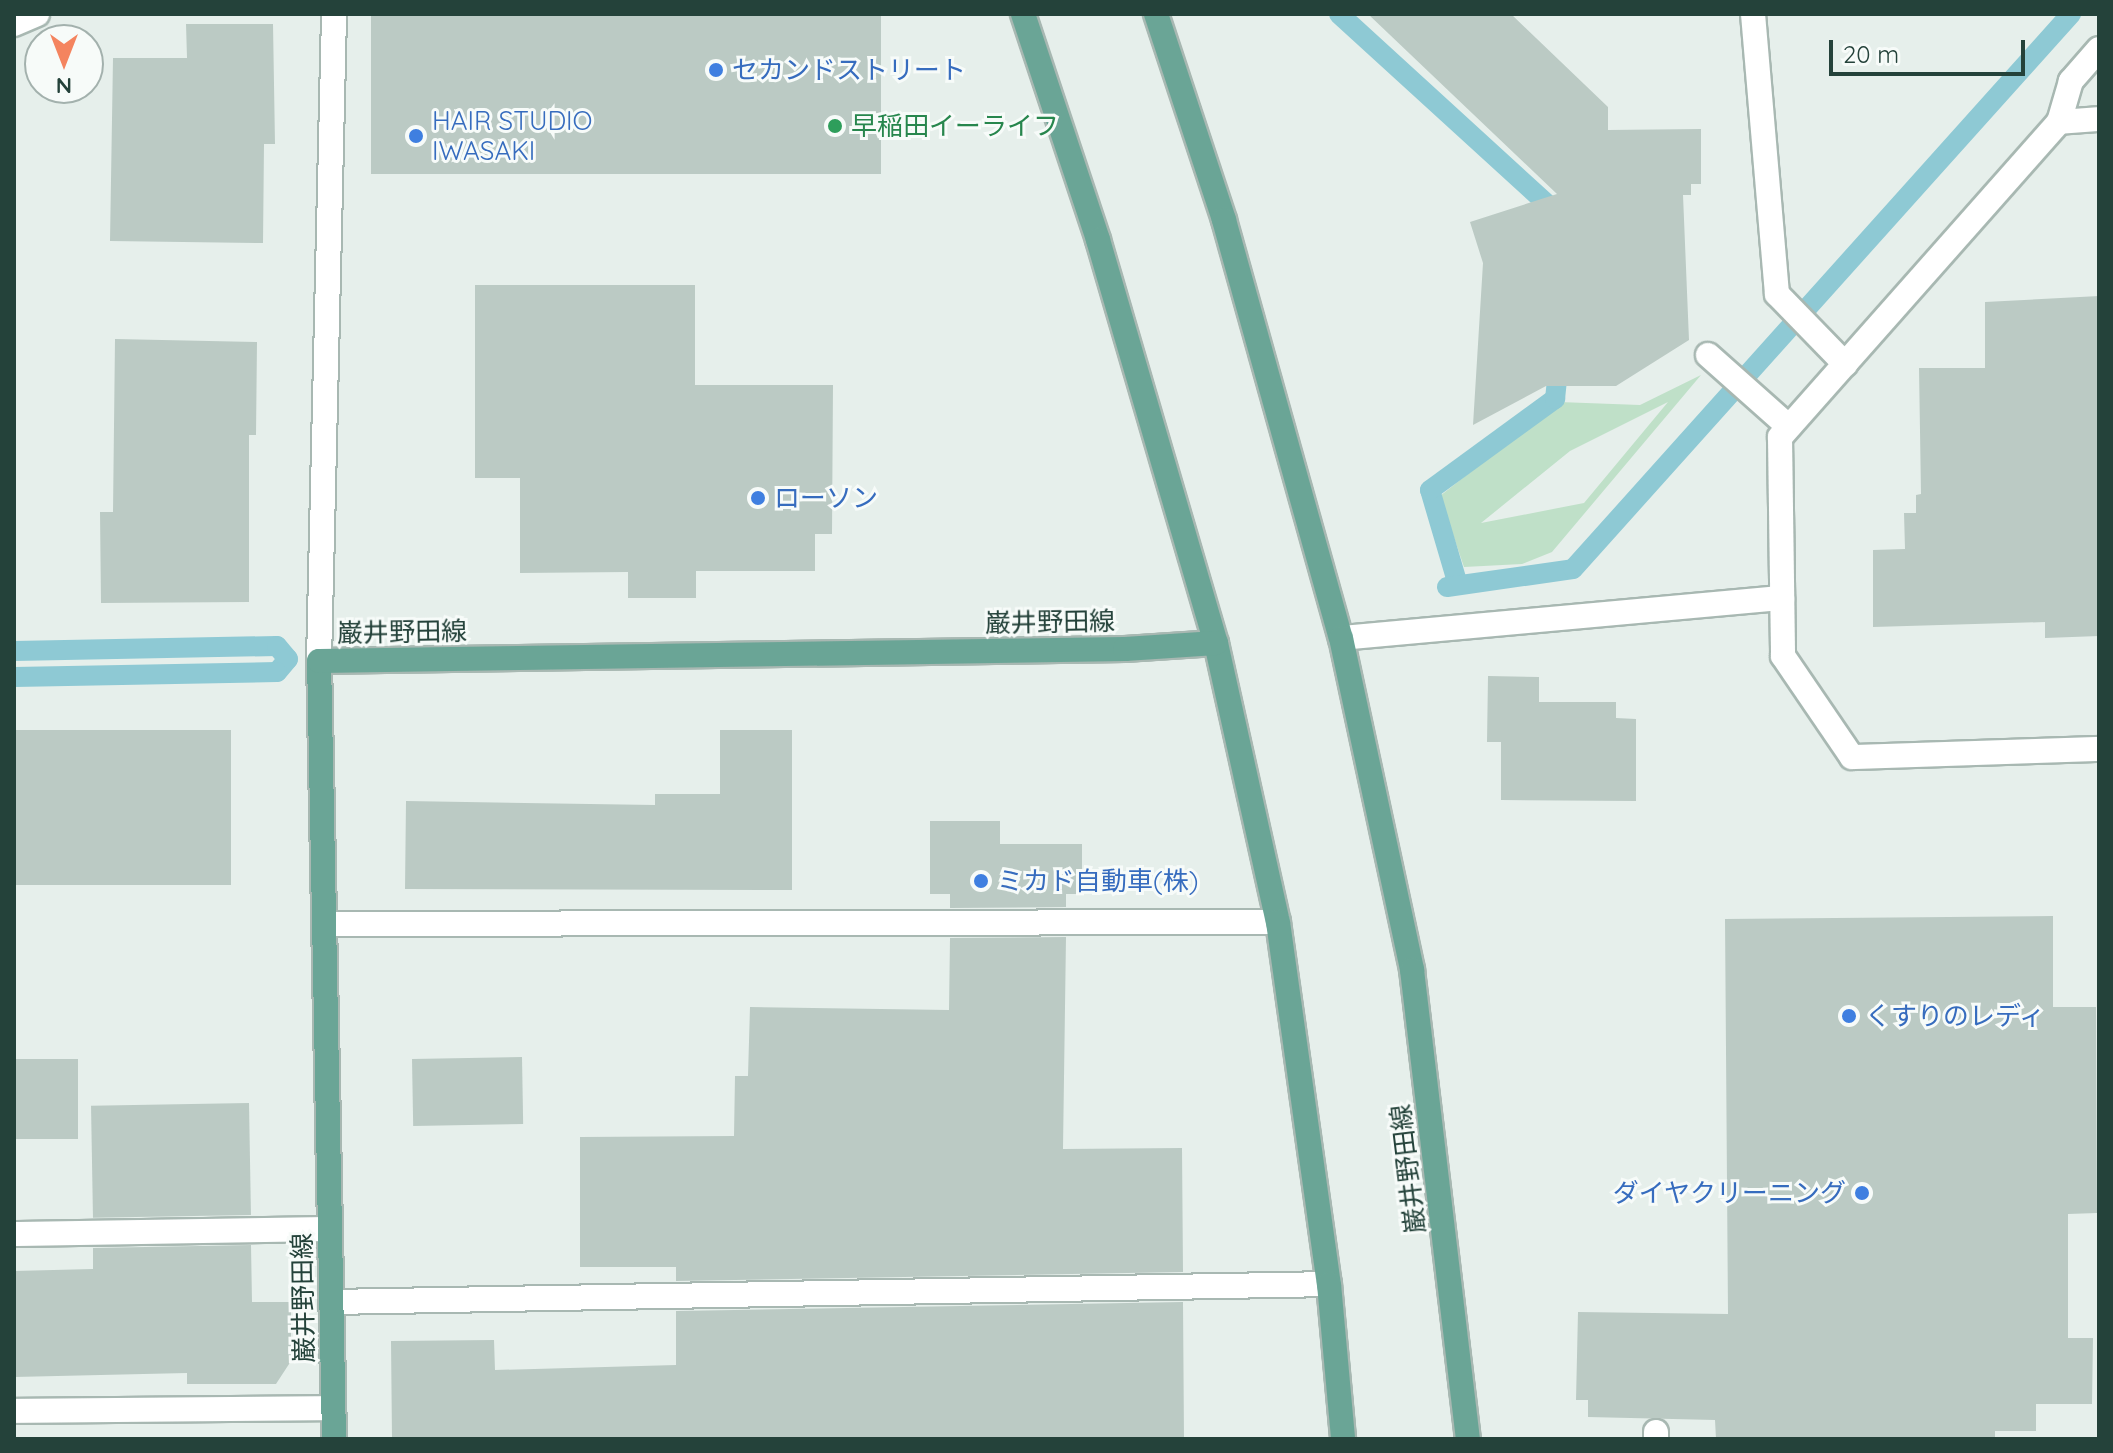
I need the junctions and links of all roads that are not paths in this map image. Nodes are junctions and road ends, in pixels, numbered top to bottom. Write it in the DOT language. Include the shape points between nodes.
graph roads {
  1 [pos="37,14"];
  2 [pos="334,14"];
  3 [pos="1023,14"];
  4 [pos="1156,14"];
  5 [pos="1753,14"];
  6 [pos="14,24"];
  7 [pos="2099,49"];
  8 [pos="2099,119"];
  9 [pos="2059,122"];
  10 [pos="1716,362"];
  11 [pos="1845,364"];
  12 [pos="1789,427"];
  13 [pos="1782,598"];
  14 [pos="1341,638"];
  15 [pos="1216,643"];
  16 [pos="319,661"];
  17 [pos="2099,749"];
  18 [pos="1278,922"];
  19 [pos="325,924"];
  20 [pos="330,1229"];
  21 [pos="14,1234"];
  22 [pos="1329,1284"];
  23 [pos="331,1302"];
  24 [pos="333,1408"];
  25 [pos="14,1411"];
  26 [pos="334,1439"];
  27 [pos="1343,1439"];
  28 [pos="1468,1439"];
  1 -- 6 [label="street"];
  2 -- 16 [label="street"];
  3 -- 15 [label="main road" via="1098,240"];
  4 -- 14 [label="main road, 巌井野田線" via="1224,220"];
  5 -- 11 [label="street" via="1777,294"];
  7 -- 9 [label="street" via="2071,81"];
  8 -- 9 [label="street"];
  9 -- 11 [label="street"];
  10 -- 12 [label="street"];
  11 -- 12 [label="street"];
  12 -- 13 [label="street" via="1780,437"];
  13 -- 14 [label="street"];
  13 -- 17 [label="street" via="1783,656 1852,757"];
  14 -- 28 [label="main road, 巌井野田線" via="1412,970"];
  15 -- 16 [label="main road, 巌井野田線" via="1125,649"];
  15 -- 18 [label="main road"];
  16 -- 19 [label="main road, 巌井野田線"];
  18 -- 19 [label="street"];
  18 -- 22 [label="main road"];
  19 -- 20 [label="main road, 巌井野田線"];
  20 -- 21 [label="street"];
  20 -- 23 [label="main road, 巌井野田線"];
  22 -- 23 [label="street"];
  22 -- 27 [label="main road"];
  23 -- 24 [label="main road, 巌井野田線"];
  24 -- 25 [label="street"];
  24 -- 26 [label="main road, 巌井野田線"];
}
